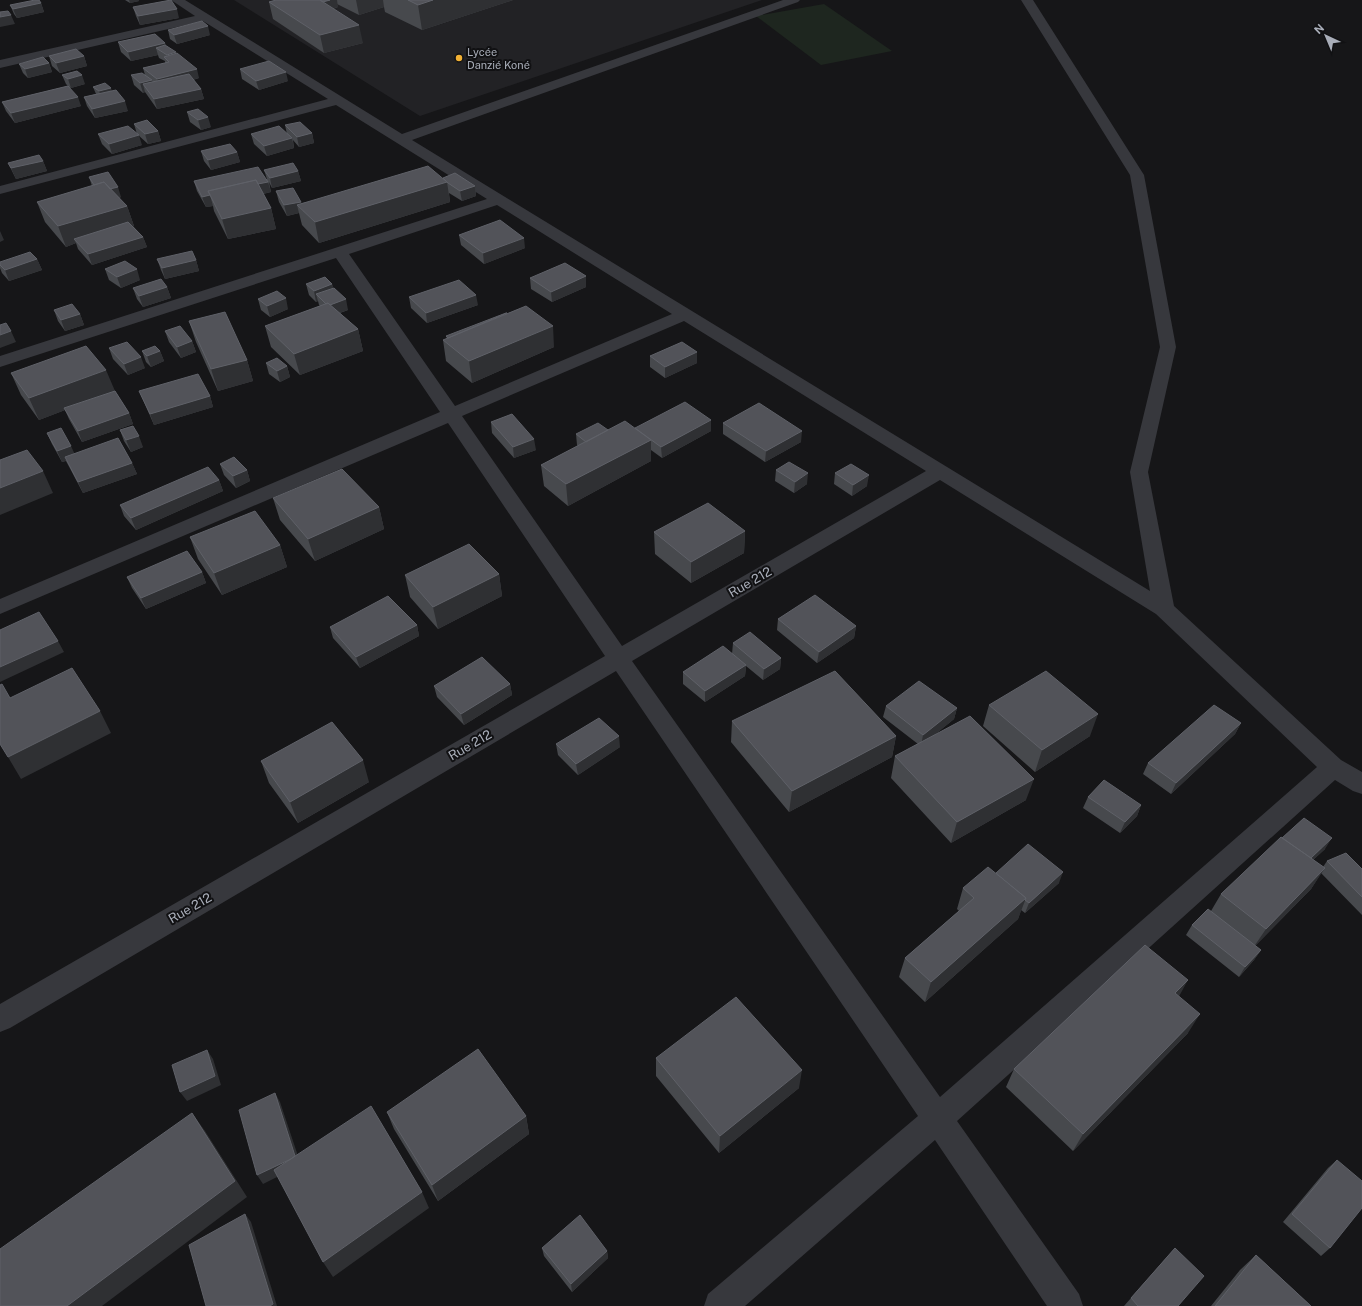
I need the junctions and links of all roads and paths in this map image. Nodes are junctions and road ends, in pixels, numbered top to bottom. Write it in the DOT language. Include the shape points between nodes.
graph roads {
  1 [pos="177,0"];
  2 [pos="794,0"];
  3 [pos="1027,0"];
  4 [pos="205,18"];
  5 [pos="0,64"];
  6 [pos="339,100"];
  7 [pos="401,139"];
  8 [pos="0,190"];
  9 [pos="499,200"];
  10 [pos="340,252"];
  11 [pos="686,314"];
  12 [pos="0,362"];
  13 [pos="451,414"];
  14 [pos="940,471"];
  15 [pos="0,607"];
  16 [pos="1164,608"];
  17 [pos="619,659"];
  18 [pos="1333,767"];
  19 [pos="1362,784"];
  20 [pos="0,1019"];
  21 [pos="937,1119"];
  22 [pos="720,1306"];
  23 [pos="1067,1306"];
  1 -- 4 [label="street"];
  2 -- 7 [label="street"];
  3 -- 16 [label="street" via="1137,175 1168,347 1139,472"];
  4 -- 5 [label="street"];
  4 -- 6 [label="street"];
  6 -- 7 [label="street"];
  6 -- 8 [label="street"];
  7 -- 9 [label="street"];
  9 -- 10 [label="street"];
  9 -- 11 [label="street"];
  10 -- 12 [label="street"];
  10 -- 13 [label="street"];
  11 -- 13 [label="street"];
  11 -- 14 [label="street"];
  13 -- 15 [label="street"];
  13 -- 17 [label="street"];
  14 -- 16 [label="street"];
  14 -- 17 [label="street, Rue 212"];
  16 -- 18 [label="street"];
  17 -- 20 [label="street, Rue 212"];
  17 -- 21 [label="street"];
  18 -- 19 [label="street"];
  18 -- 21 [label="street"];
  21 -- 22 [label="street"];
  21 -- 23 [label="street"];
}
